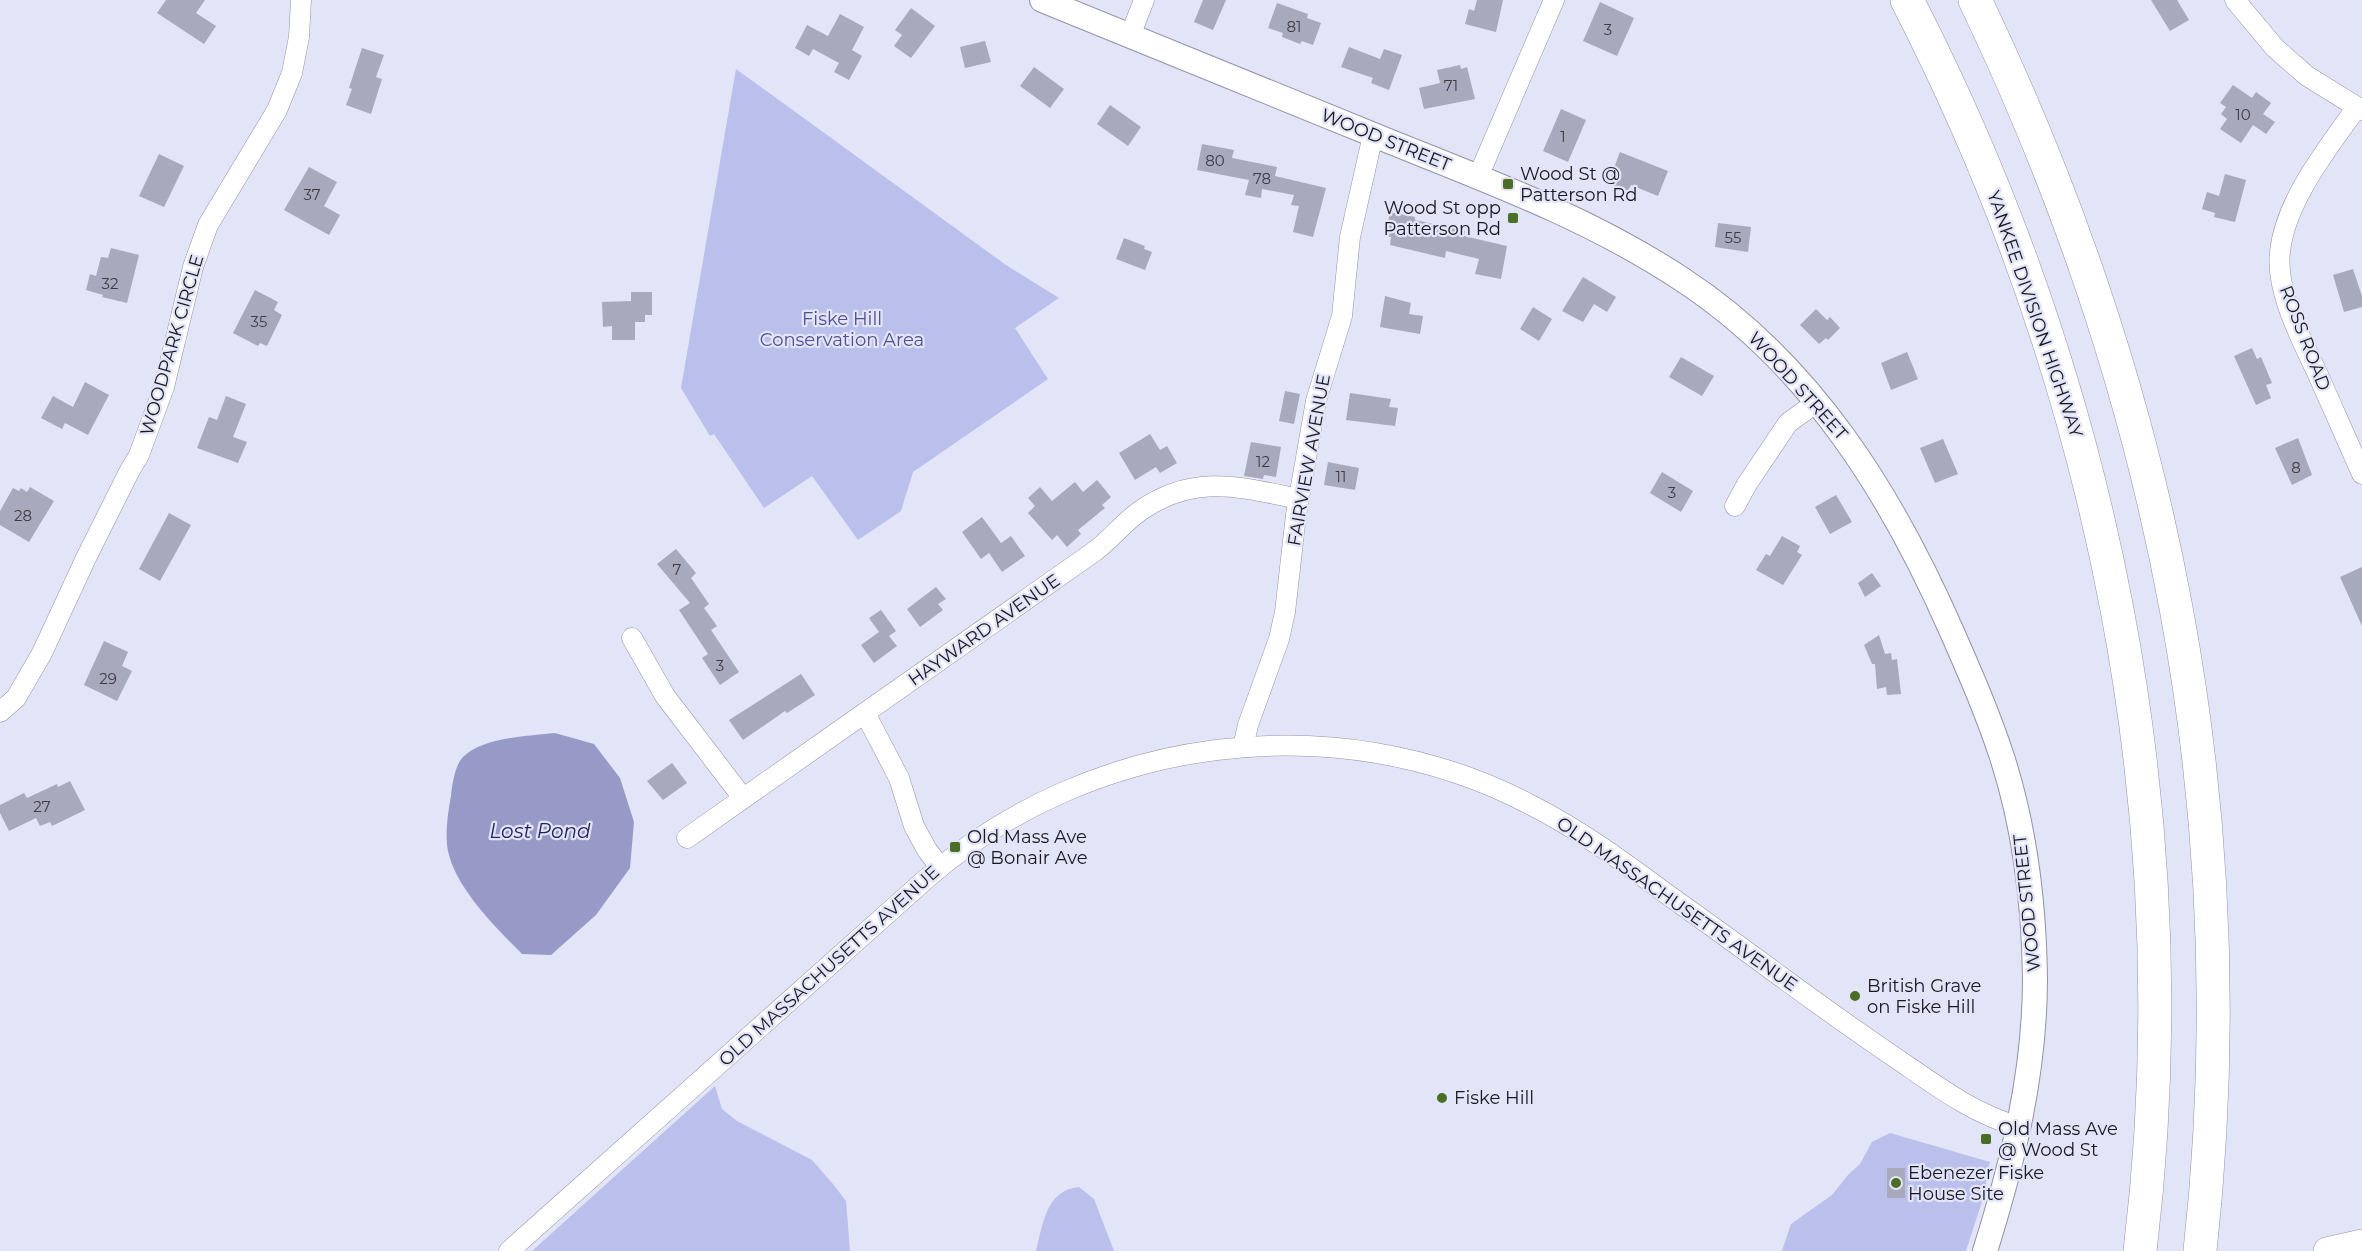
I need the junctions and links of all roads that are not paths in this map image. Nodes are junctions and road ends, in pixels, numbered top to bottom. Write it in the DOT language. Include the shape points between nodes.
graph roads {
  1 [pos="301,0"];
  2 [pos="1042,0"];
  3 [pos="1144,0"];
  4 [pos="1554,0"];
  5 [pos="1907,0"];
  6 [pos="1975,0"];
  7 [pos="2235,0"];
  8 [pos="1130,36"];
  9 [pos="2360,109"];
  10 [pos="1373,135"];
  11 [pos="1478,177"];
  12 [pos="1816,402"];
  13 [pos="2362,474"];
  14 [pos="1299,499"];
  15 [pos="1736,506"];
  16 [pos="632,638"];
  17 [pos="0,711"];
  18 [pos="865,713"];
  19 [pos="1243,747"];
  20 [pos="743,798"];
  21 [pos="687,838"];
  22 [pos="940,867"];
  23 [pos="2020,1126"];
  24 [pos="2362,1243"];
  25 [pos="2201,1250"];
  26 [pos="509,1251"];
  27 [pos="1985,1251"];
  28 [pos="2140,1251"];
  29 [pos="2327,1251"];
  1 -- 17 [label="street, WOODPARK CIRCLE" via="292,73 277,110 208,225 192,267 164,387 140,455 90,548 42,653 16,698"];
  2 -- 8 [label="street, WOOD STREET"];
  3 -- 8 [label="street"];
  4 -- 11 [label="street"];
  5 -- 28 [label="highway, YANKEE DIVISION HIGHWAY" via="1972,140 2037,309 2070,412 2113,587 2142,766 2153,911 2153,1091"];
  6 -- 25 [label="highway" via="2040,147 2104,320 2145,462 2177,607 2203,787 2213,927 2213,1093"];
  7 -- 9 [label="street" via="2275,48 2307,76"];
  8 -- 10 [label="street, WOOD STREET"];
  9 -- 13 [label="street, ROSS ROAD" via="2329,147 2291,209 2280,252 2282,282 2293,316"];
  10 -- 11 [label="street, WOOD STREET"];
  10 -- 14 [label="street, FAIRVIEW AVENUE" via="1350,237 1342,316 1318,393"];
  11 -- 12 [label="street, WOOD STREET" via="1591,228 1683,280 1754,336"];
  12 -- 15 [label="street" via="1788,423"];
  12 -- 23 [label="street, WOOD STREET" via="1867,469 1913,549 1975,686 2006,771 2024,850 2034,940 2033,1031"];
  14 -- 18 [label="street, HAYWARD AVENUE" via="1215,485 1185,490 1155,502 1095,551"];
  14 -- 19 [label="street, FAIRVIEW AVENUE" via="1285,612"];
  16 -- 20 [label="street" via="665,696"];
  18 -- 20 [label="street, HAYWARD AVENUE"];
  18 -- 22 [label="street" via="899,778 914,826"];
  19 -- 22 [label="street, OLD MASSACHUSETTS AVENUE" via="1160,759 1097,778 1000,826"];
  19 -- 23 [label="street, OLD MASSACHUSETTS AVENUE" via="1331,747 1396,757 1477,780 1530,804 1585,836 1948,1094 1994,1119"];
  20 -- 21 [label="street, HAYWARD AVENUE"];
  22 -- 26 [label="street, OLD MASSACHUSETTS AVENUE"];
  23 -- 27 [label="street, WOOD STREET"];
  24 -- 29 [label="main road"];
}
